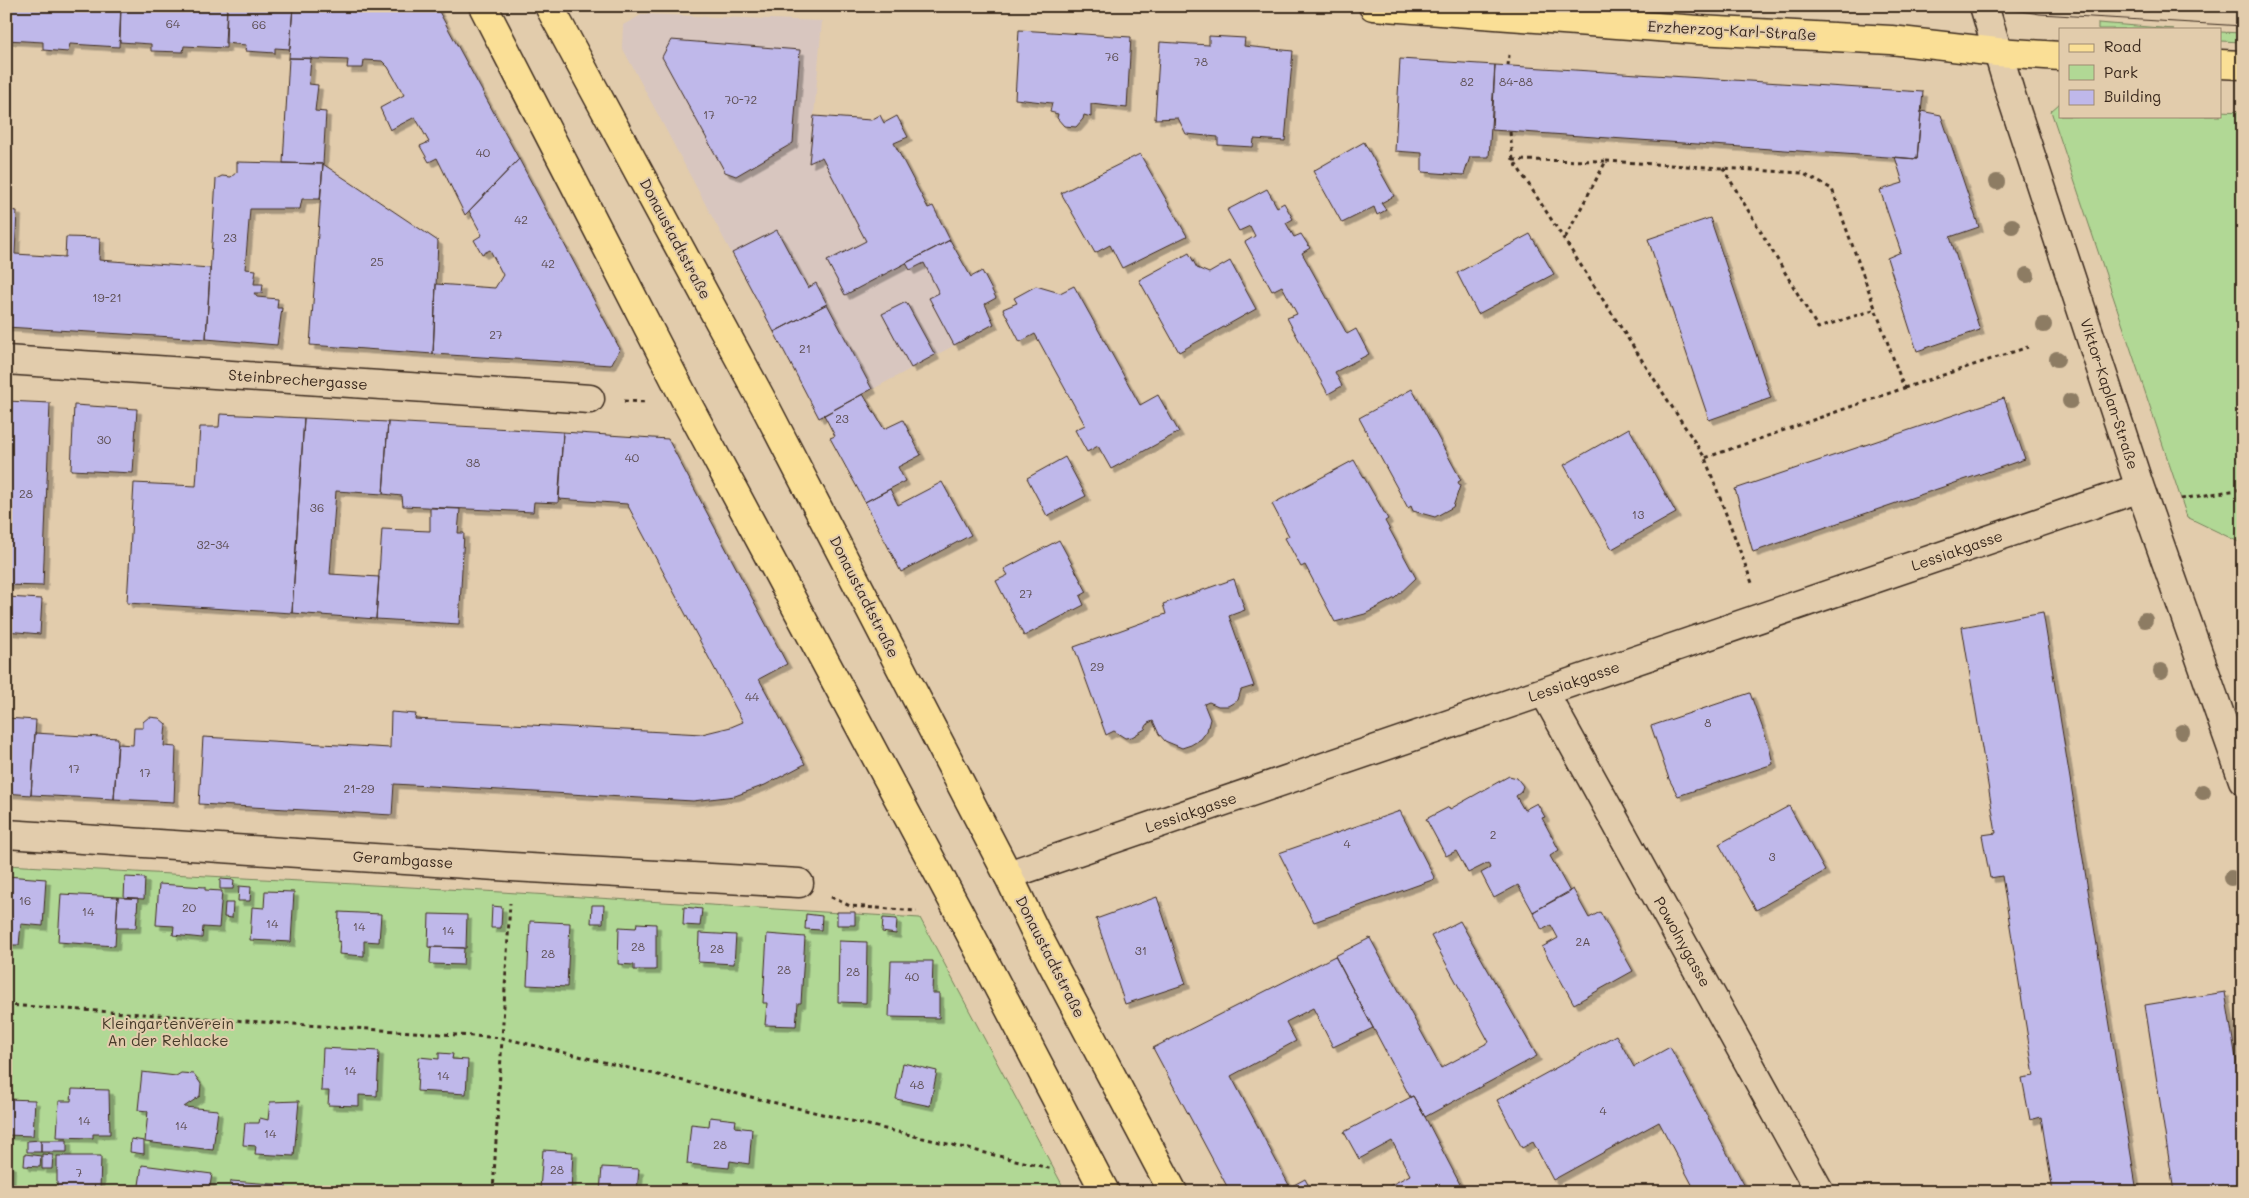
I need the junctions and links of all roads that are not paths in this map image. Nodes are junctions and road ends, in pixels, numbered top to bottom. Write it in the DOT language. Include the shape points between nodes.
graph roads {
  1 [pos="483,6"];
  2 [pos="549,6"];
  3 [pos="1373,6"];
  4 [pos="1984,6"];
  5 [pos="1997,52"];
  6 [pos="2059,56"];
  7 [pos="2222,64"];
  8 [pos="2243,65"];
  9 [pos="6,360"];
  10 [pos="590,399"];
  11 [pos="2140,488"];
  12 [pos="1544,692"];
  13 [pos="2243,780"];
  14 [pos="6,834"];
  15 [pos="1008,875"];
  16 [pos="799,883"];
  17 [pos="1105,1192"];
  18 [pos="1173,1192"];
  19 [pos="1820,1192"];
  1 -- 17 [label="main road" via="688,403"];
  2 -- 15 [label="main road, Donaustadtstraße" via="760,397"];
  3 -- 5 [label="main road, Erzherzog-Karl-Straße" via="1698,30 1891,40"];
  4 -- 5 [label="street, Viktor-Kaplan-Straße"];
  5 -- 6 [label="main road, Erzherzog-Karl-Straße"];
  5 -- 11 [label="street, Viktor-Kaplan-Straße"];
  7 -- 8 [label="main road"];
  9 -- 10 [label="street, Steinbrechergasse"];
  11 -- 12 [label="street, Lessiakgasse"];
  11 -- 13 [label="street, Viktor-Kaplan-Straße"];
  12 -- 15 [label="street, Lessiakgasse"];
  12 -- 19 [label="street, Powolnygasse"];
  14 -- 16 [label="street, Gerambgasse"];
  15 -- 18 [label="main road, Donaustadtstraße"];
}
